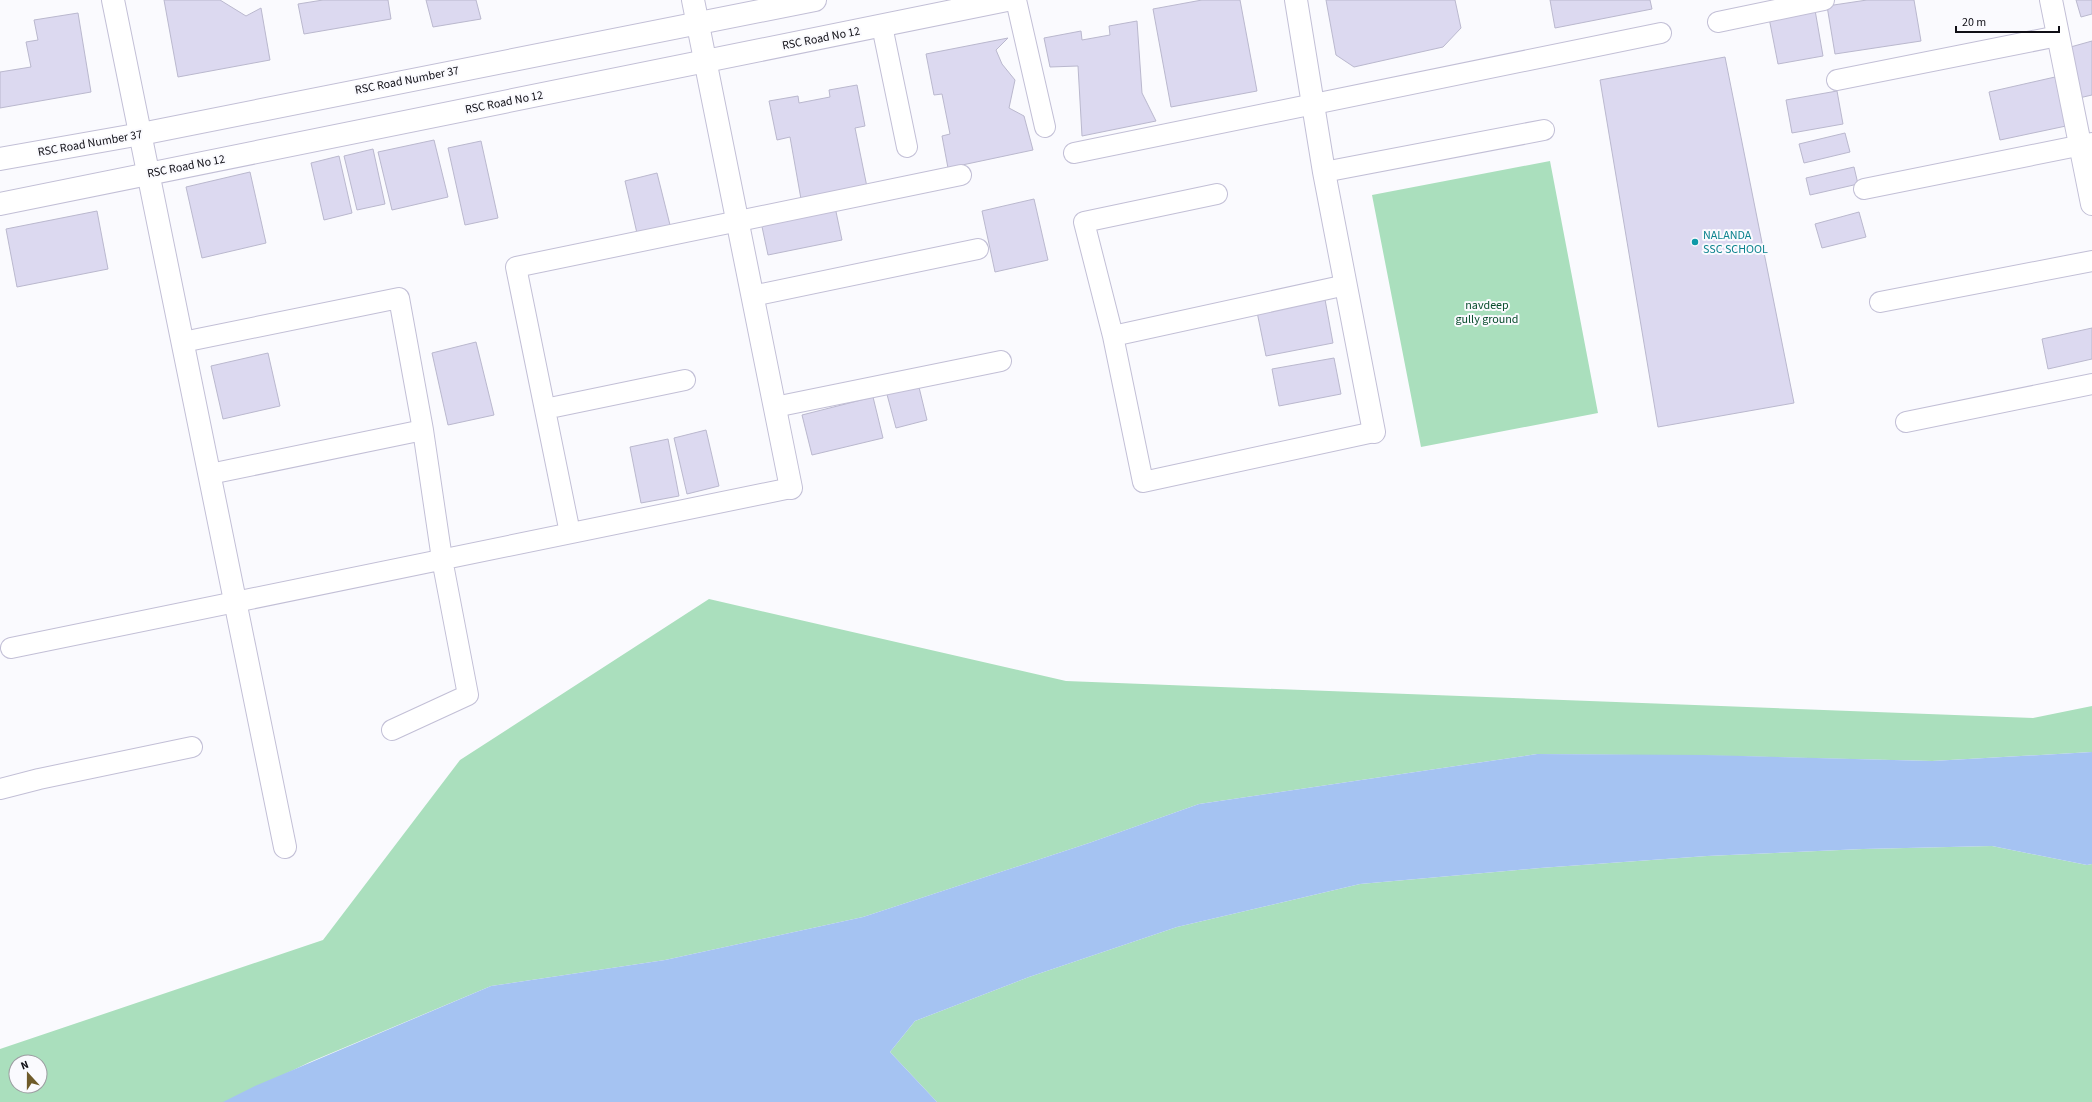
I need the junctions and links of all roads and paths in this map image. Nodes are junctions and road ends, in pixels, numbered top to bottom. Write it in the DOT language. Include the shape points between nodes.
graph roads {
  1 [pos="113,0"];
  2 [pos="693,0"];
  3 [pos="815,0"];
  4 [pos="1007,0"];
  5 [pos="1016,0"];
  6 [pos="1296,0"];
  7 [pos="1824,0"];
  8 [pos="2051,0"];
  9 [pos="1718,22"];
  10 [pos="697,24"];
  11 [pos="882,26"];
  12 [pos="1661,33"];
  13 [pos="2058,36"];
  14 [pos="705,61"];
  15 [pos="1837,80"];
  16 [pos="1313,104"];
  17 [pos="1045,127"];
  18 [pos="1544,130"];
  19 [pos="141,134"];
  20 [pos="2086,145"];
  21 [pos="907,147"];
  22 [pos="1074,153"];
  23 [pos="0,159"];
  24 [pos="1324,172"];
  25 [pos="149,174"];
  26 [pos="961,175"];
  27 [pos="1864,189"];
  28 [pos="1217,194"];
  29 [pos="0,204"];
  30 [pos="2092,204"];
  31 [pos="737,222"];
  32 [pos="978,250"];
  33 [pos="2092,261"];
  34 [pos="1346,285"];
  35 [pos="752,296"];
  36 [pos="1880,302"];
  37 [pos="1113,336"];
  38 [pos="183,342"];
  39 [pos="1001,361"];
  40 [pos="685,380"];
  41 [pos="2092,384"];
  42 [pos="775,408"];
  43 [pos="545,409"];
  44 [pos="1906,422"];
  45 [pos="423,430"];
  46 [pos="1374,432"];
  47 [pos="210,474"];
  48 [pos="791,488"];
  49 [pos="570,533"];
  50 [pos="442,559"];
  51 [pos="236,601"];
  52 [pos="11,648"];
  53 [pos="392,730"];
  54 [pos="192,746"];
  55 [pos="0,789"];
  56 [pos="285,847"];
  1 -- 19 [label="street"];
  2 -- 10 [label="street"];
  3 -- 10 [label="street, RSC Road Number 37"];
  4 -- 11 [label="street, RSC Road No 12"];
  5 -- 17 [label="lane"];
  6 -- 16 [label="street"];
  7 -- 9 [label="lane"];
  8 -- 13 [label="street"];
  10 -- 14 [label="street"];
  10 -- 19 [label="street, RSC Road Number 37"];
  11 -- 14 [label="street, RSC Road No 12"];
  11 -- 21 [label="lane"];
  12 -- 16 [label="lane"];
  13 -- 15 [label="lane"];
  13 -- 20 [label="street"];
  14 -- 25 [label="street, RSC Road No 12"];
  14 -- 31 [label="street"];
  16 -- 22 [label="lane"];
  16 -- 24 [label="street"];
  18 -- 24 [label="lane"];
  19 -- 23 [label="street, RSC Road Number 37"];
  19 -- 25 [label="street"];
  20 -- 27 [label="lane"];
  20 -- 30 [label="street"];
  24 -- 34 [label="street"];
  25 -- 29 [label="street, RSC Road No 12"];
  25 -- 38 [label="street"];
  26 -- 31 [label="lane"];
  28 -- 37 [label="lane" via="1084,222"];
  31 -- 35 [label="street"];
  31 -- 43 [label="lane" via="516,267"];
  32 -- 35 [label="lane"];
  33 -- 36 [label="lane"];
  34 -- 37 [label="lane"];
  34 -- 46 [label="street"];
  35 -- 42 [label="street"];
  37 -- 46 [label="lane" via="1143,482"];
  38 -- 45 [label="lane" via="399,298"];
  38 -- 47 [label="street"];
  39 -- 42 [label="lane"];
  40 -- 43 [label="lane"];
  41 -- 44 [label="lane"];
  42 -- 48 [label="street"];
  43 -- 49 [label="lane"];
  45 -- 47 [label="lane"];
  45 -- 50 [label="lane"];
  47 -- 51 [label="street"];
  48 -- 49 [label="lane"];
  49 -- 50 [label="lane"];
  50 -- 51 [label="lane"];
  50 -- 53 [label="lane" via="468,695"];
  51 -- 52 [label="lane"];
  51 -- 56 [label="street"];
  54 -- 55 [label="lane"];
}
